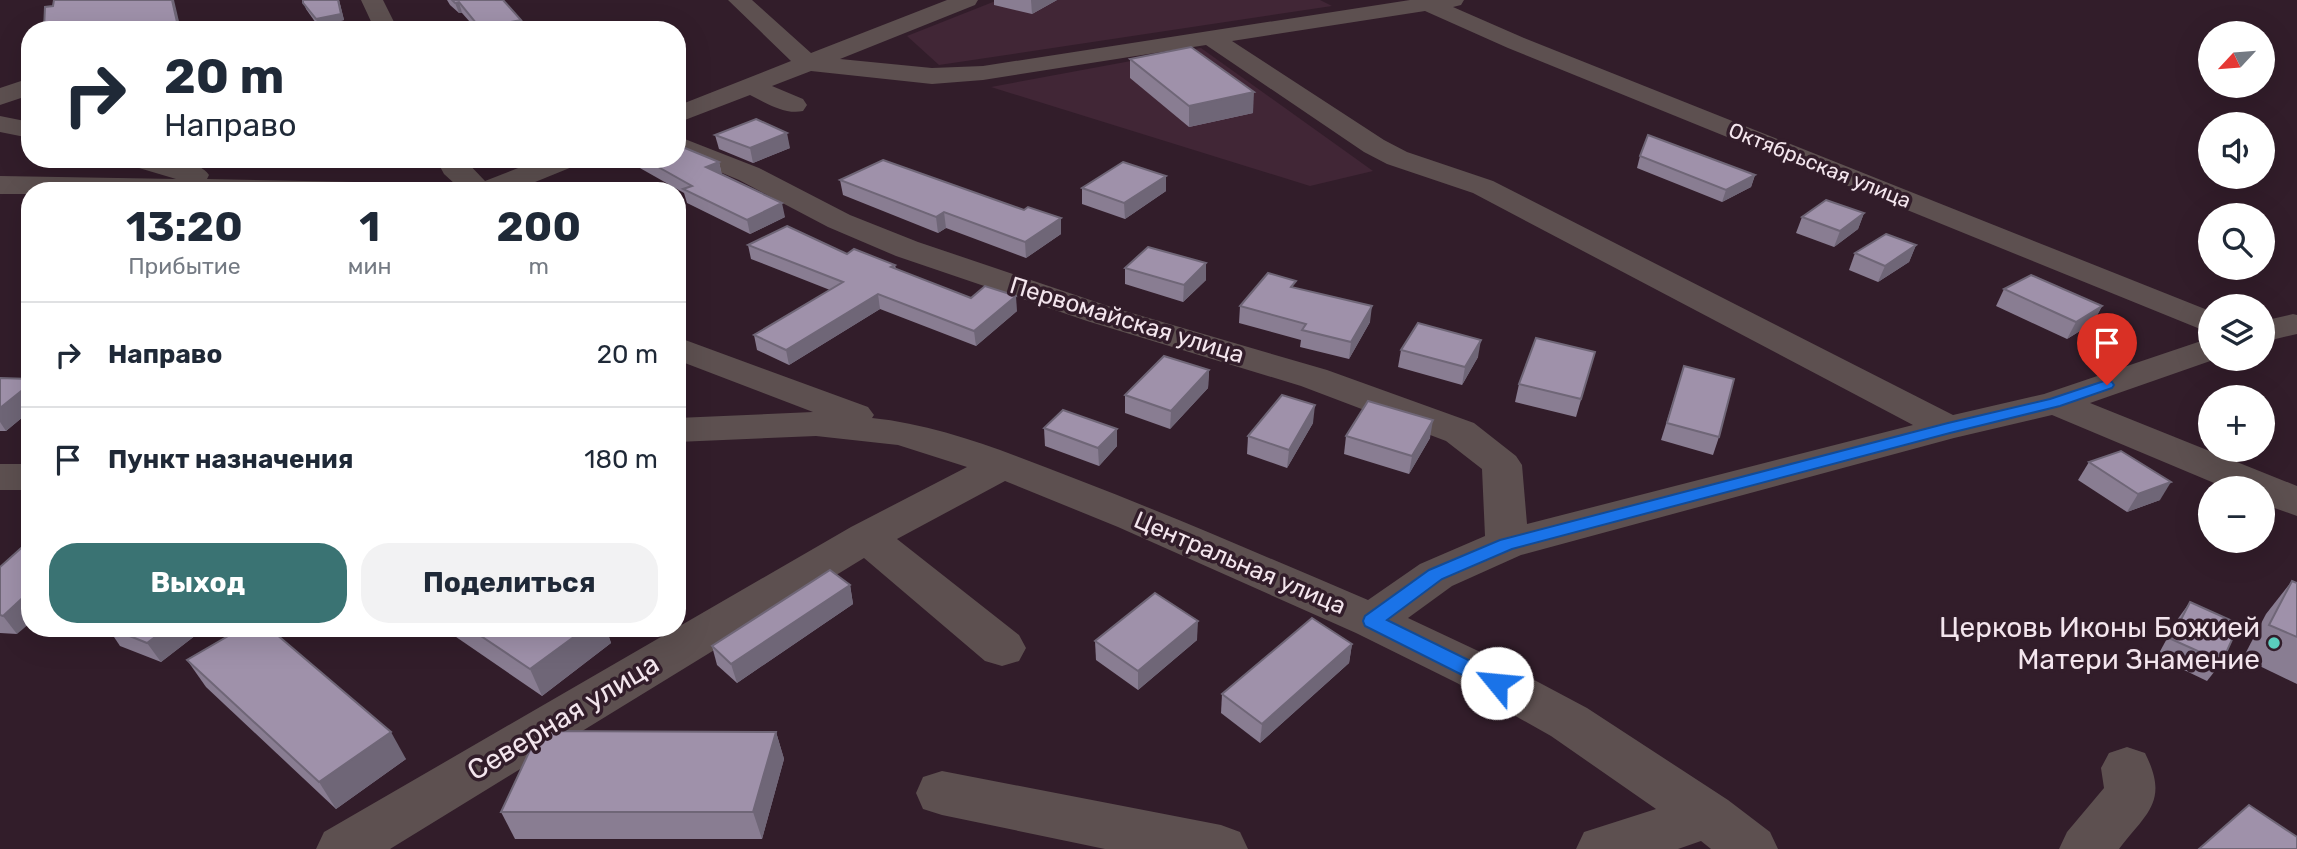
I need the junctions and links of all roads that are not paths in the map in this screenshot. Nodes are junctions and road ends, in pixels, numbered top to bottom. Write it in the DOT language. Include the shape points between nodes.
graph roads {
  1 [pos="372,0"];
  2 [pos="739,0"];
  3 [pos="967,0"];
  4 [pos="1441,2"];
  5 [pos="382,21"];
  6 [pos="1211,38"];
  7 [pos="807,63"];
  8 [pos="750,86"];
  9 [pos="21,89"];
  10 [pos="0,97"];
  11 [pos="794,105"];
  12 [pos="686,111"];
  13 [pos="0,124"];
  14 [pos="21,128"];
  15 [pos="686,148"];
  16 [pos="173,168"];
  17 [pos="454,168"];
  18 [pos="544,168"];
  19 [pos="225,182"];
  20 [pos="469,182"];
  21 [pos="508,182"];
  22 [pos="0,185"];
  23 [pos="21,185"];
  24 [pos="2198,318"];
  25 [pos="686,351"];
  26 [pos="2198,353"];
  27 [pos="2055,403"];
  28 [pos="1948,428"];
  29 [pos="686,429"];
  30 [pos="902,433"];
  31 [pos="1003,465"];
  32 [pos="0,477"];
  33 [pos="21,477"];
  34 [pos="2297,502"];
  35 [pos="866,537"];
  36 [pos="1507,544"];
  37 [pos="1372,621"];
  38 [pos="1002,648"];
  39 [pos="2127,768"];
  40 [pos="942,793"];
  41 [pos="1709,816"];
  42 [pos="1617,837"];
  43 [pos="344,849"];
  44 [pos="1222,849"];
  45 [pos="1751,849"];
  46 [pos="2086,849"];
  1 -- 5 [label="street"];
  2 -- 7 [label="street"];
  3 -- 7 [label="street"];
  4 -- 6 [label="street"];
  4 -- 24 [label="street, Октябрьская улица" via="1516,43"];
  6 -- 7 [label="street" via="983,73 932,76"];
  6 -- 28 [label="street" via="1374,146 1483,187"];
  7 -- 8 [label="street"];
  8 -- 11 [label="street"];
  8 -- 12 [label="street"];
  9 -- 10 [label="street"];
  13 -- 14 [label="street"];
  15 -- 36 [label="street, Первомайская улица" via="907,249 1100,314 1314,378 1460,432 1502,465"];
  16 -- 19 [label="street"];
  17 -- 20 [label="street"];
  18 -- 21 [label="street"];
  22 -- 23 [label="street"];
  25 -- 30 [label="street"];
  26 -- 27 [label="street"];
  27 -- 28 [label="street"];
  27 -- 34 [label="street"];
  28 -- 36 [label="street"];
  29 -- 30 [label="street, Центральная улица" via="816,424"];
  30 -- 31 [label="street, Центральная улица"];
  31 -- 35 [label="street, Северная улица"];
  31 -- 37 [label="street, Центральная улица"];
  32 -- 33 [label="street"];
  35 -- 38 [label="street"];
  35 -- 43 [label="street, Северная улица"];
  36 -- 37 [label="street" via="1436,575"];
  37 -- 41 [label="street, Центральная улица" via="1569,722"];
  39 -- 46 [label="street" via="2131,794"];
  40 -- 44 [label="street"];
  41 -- 42 [label="street"];
  41 -- 45 [label="street, Центральная улица"];
}
